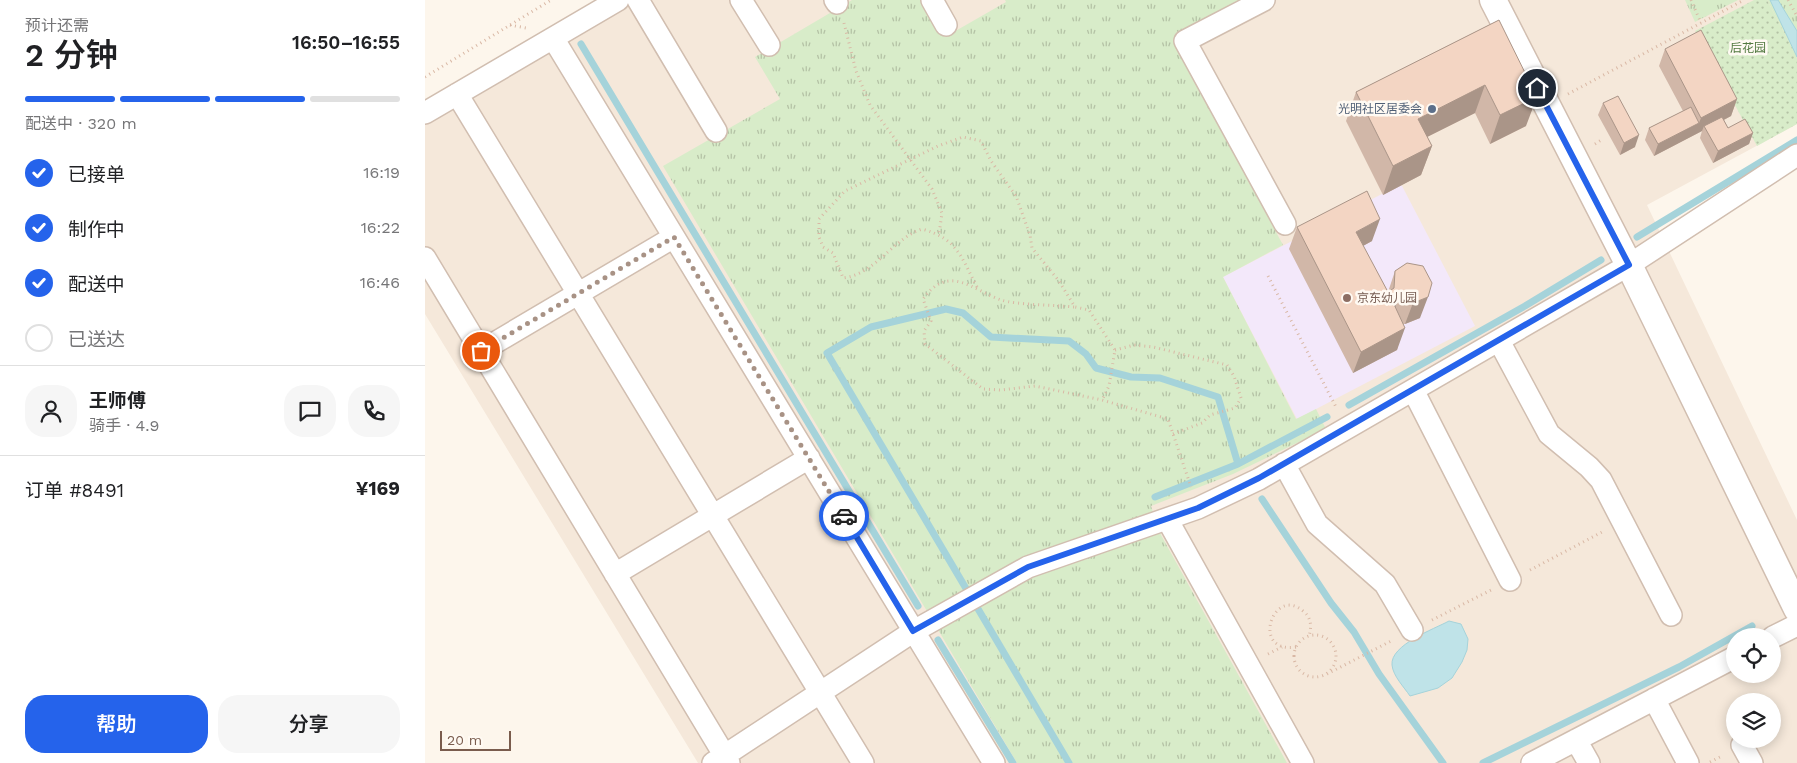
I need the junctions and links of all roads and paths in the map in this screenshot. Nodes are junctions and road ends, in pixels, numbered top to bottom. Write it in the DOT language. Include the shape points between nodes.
graph roads {
  1 [pos="551,0"];
  2 [pos="618,0"];
  3 [pos="638,0"];
  4 [pos="741,0"];
  5 [pos="932,0"];
  6 [pos="1264,0"];
  7 [pos="1493,0"];
  8 [pos="1691,0"];
  9 [pos="1744,0"];
  10 [pos="1788,0"];
  11 [pos="836,2"];
  12 [pos="1797,16"];
  13 [pos="1701,23"];
  14 [pos="946,24"];
  15 [pos="553,38"];
  16 [pos="769,45"];
  17 [pos="425,77"];
  18 [pos="457,94"];
  19 [pos="1545,106"];
  20 [pos="425,113"];
  21 [pos="716,131"];
  22 [pos="1797,156"];
  23 [pos="910,159"];
  24 [pos="1285,224"];
  25 [pos="939,234"];
  26 [pos="674,237"];
  27 [pos="425,258"];
  28 [pos="1629,265"];
  29 [pos="1268,276"];
  30 [pos="977,287"];
  31 [pos="578,294"];
  32 [pos="1075,307"];
  33 [pos="1499,341"];
  34 [pos="1115,350"];
  35 [pos="481,351"];
  36 [pos="1413,390"];
  37 [pos="1102,400"];
  38 [pos="1347,428"];
  39 [pos="1173,434"];
  40 [pos="809,458"];
  41 [pos="1284,464"];
  42 [pos="1193,492"];
  43 [pos="713,515"];
  44 [pos="1167,519"];
  45 [pos="615,574"];
  46 [pos="1511,580"];
  47 [pos="1797,609"];
  48 [pos="1671,615"];
  49 [pos="1797,625"];
  50 [pos="1412,630"];
  51 [pos="913,631"];
  52 [pos="1781,634"];
  53 [pos="1309,636"];
  54 [pos="1296,647"];
  55 [pos="1375,650"];
  56 [pos="1726,662"];
  57 [pos="1327,674"];
  58 [pos="821,692"];
  59 [pos="1654,699"];
  60 [pos="1576,740"];
  61 [pos="722,760"];
  62 [pos="863,763"];
  63 [pos="995,763"];
  64 [pos="1303,763"];
  65 [pos="1532,763"];
  66 [pos="1589,763"];
  67 [pos="1688,763"];
  1 -- 17 [label="path"];
  2 -- 15 [label="street"];
  3 -- 21 [label="street"];
  4 -- 16 [label="street"];
  5 -- 14 [label="street"];
  6 -- 24 [label="street" via="1185,41"];
  7 -- 19 [label="street"];
  8 -- 13 [label="path"];
  9 -- 13 [label="path"];
  10 -- 12 [label="path"];
  11 -- 23 [label="path" via="856,71 870,104"];
  13 -- 19 [label="path"];
  15 -- 18 [label="street"];
  15 -- 26 [label="street"];
  18 -- 20 [label="street"];
  18 -- 31 [label="street"];
  19 -- 28 [label="street"];
  22 -- 28 [label="street"];
  23 -- 25 [label="path" via="932,189 942,213"];
  23 -- 25 [label="path" via="845,191 819,219 819,237 823,247 833,254 843,278 855,276 911,233 922,229"];
  23 -- 32 [label="path" via="963,137 981,141 1016,196 1032,248"];
  25 -- 30 [label="path" via="954,244"];
  26 -- 31 [label="street"];
  26 -- 40 [label="street"];
  27 -- 35 [label="street"];
  28 -- 33 [label="street"];
  28 -- 47 [label="street"];
  29 -- 38 [label="path"];
  30 -- 32 [label="path" via="1001,300"];
  30 -- 37 [label="path" via="962,281 947,281 929,290 923,299 931,321 924,331 925,344 983,389 1035,386"];
  31 -- 35 [label="street"];
  31 -- 43 [label="street"];
  32 -- 34 [label="path" via="1089,310"];
  33 -- 36 [label="street"];
  33 -- 48 [label="street" via="1549,434 1601,480"];
  34 -- 37 [label="path"];
  34 -- 39 [label="path" via="1135,345 1153,347 1227,365 1241,398 1235,408 1212,414 1201,423"];
  35 -- 45 [label="street"];
  36 -- 38 [label="street"];
  36 -- 46 [label="street"];
  37 -- 39 [label="path" via="1168,419"];
  38 -- 41 [label="street"];
  39 -- 42 [label="path"];
  40 -- 43 [label="street"];
  40 -- 51 [label="street"];
  41 -- 44 [label="street" via="1198,508"];
  41 -- 50 [label="street" via="1317,524 1385,584"];
  43 -- 45 [label="street"];
  43 -- 58 [label="street"];
  44 -- 51 [label="street" via="1028,567"];
  44 -- 64 [label="street"];
  45 -- 61 [label="street"];
  49 -- 52 [label="street"];
  51 -- 58 [label="street"];
  51 -- 63 [label="street"];
  53 -- 54 [label="path"];
  53 -- 54 [label="path" via="1309,617 1300,608 1287,606 1275,612 1269,624 1272,637 1283,646"];
  53 -- 57 [label="path" via="1328,638 1336,649 1335,663"];
  54 -- 57 [label="path" via="1294,658 1301,671 1313,677"];
  55 -- 57 [label="path"];
  56 -- 59 [label="street"];
  58 -- 61 [label="street"];
  58 -- 62 [label="street"];
  59 -- 60 [label="street"];
  59 -- 67 [label="street"];
  60 -- 65 [label="street"];
  60 -- 66 [label="street"];
}
